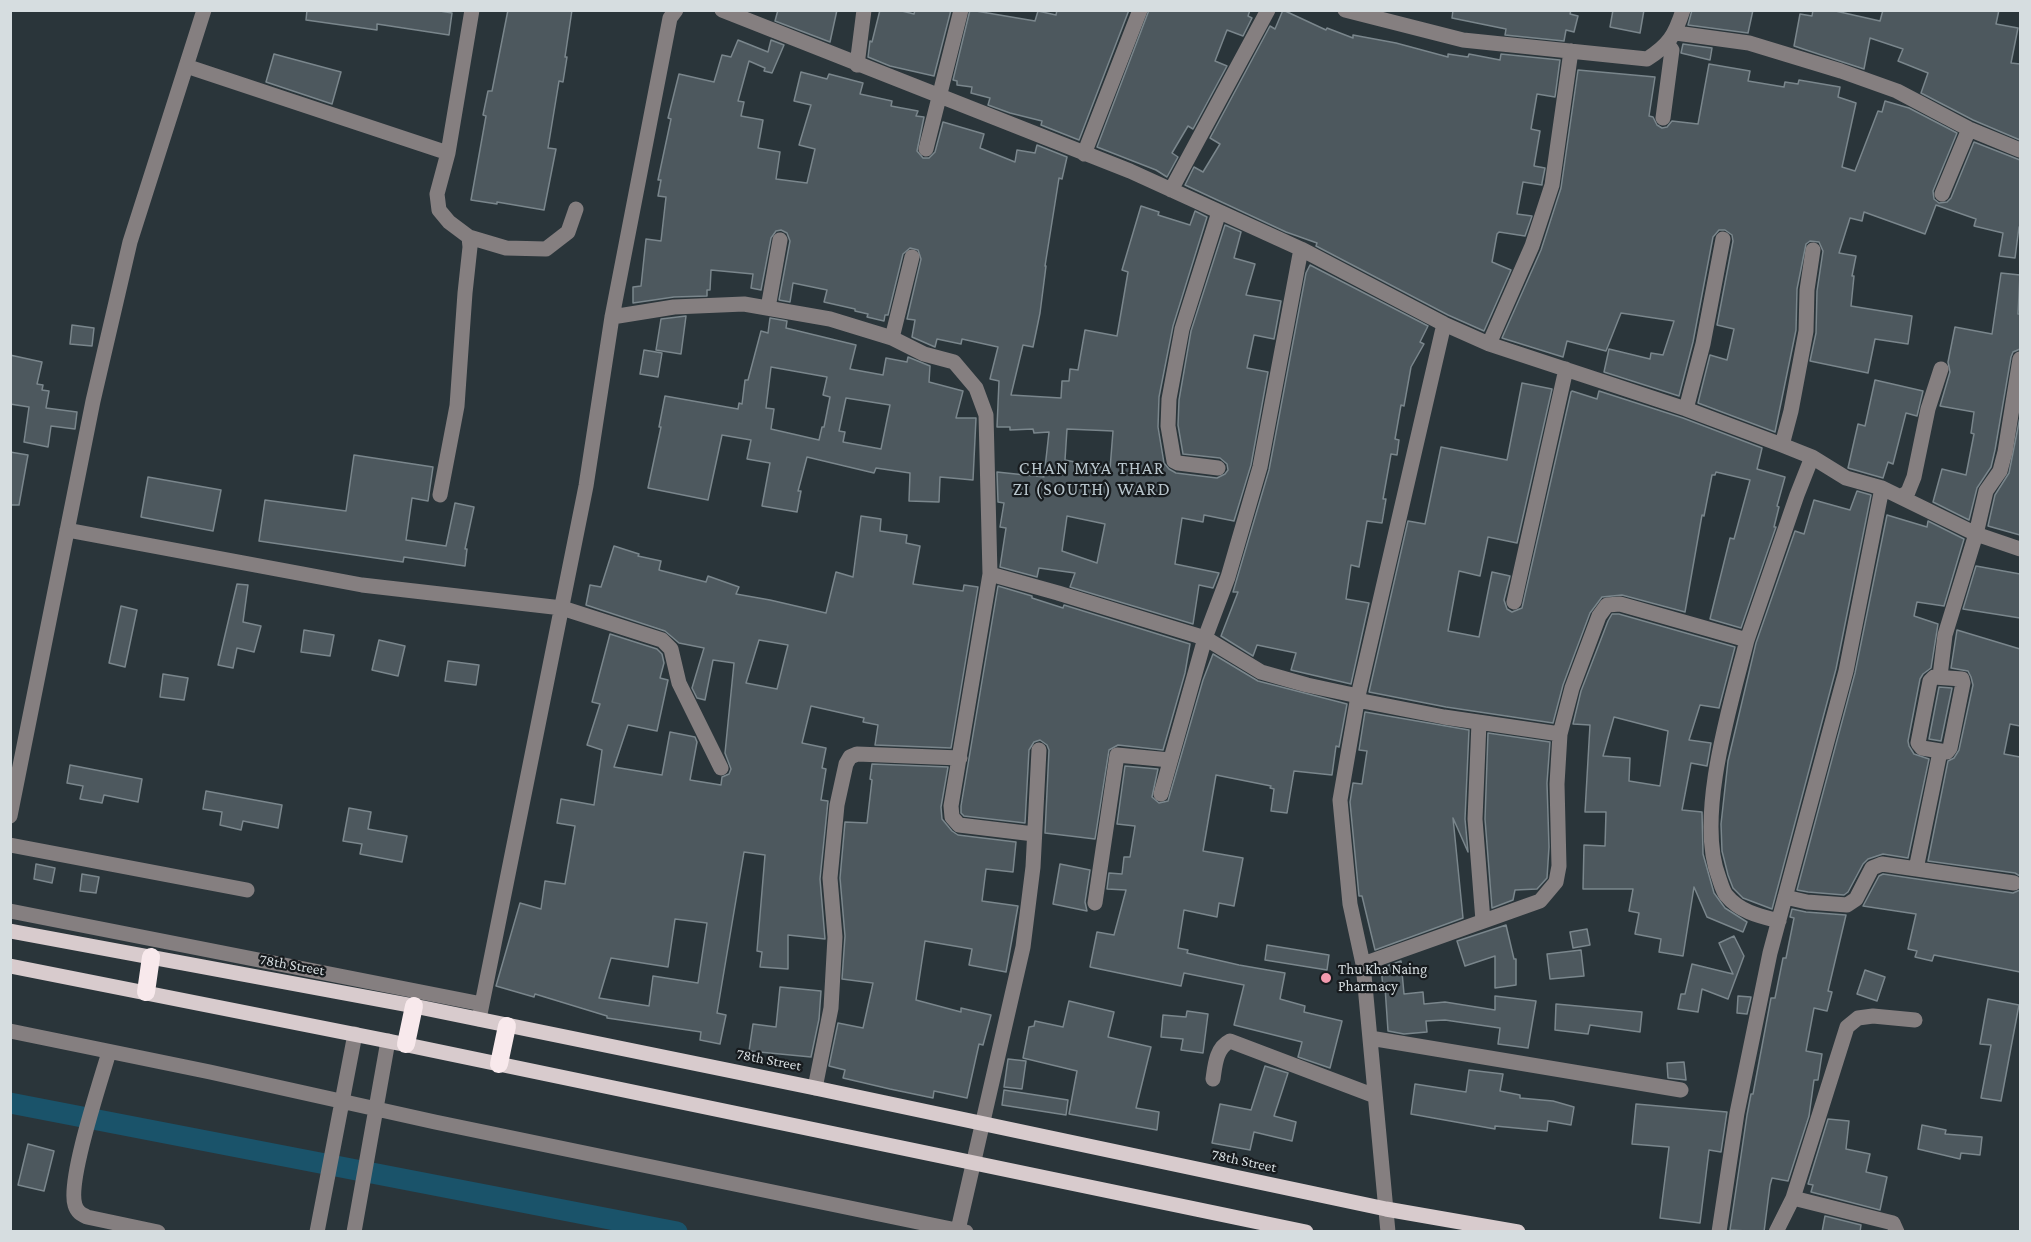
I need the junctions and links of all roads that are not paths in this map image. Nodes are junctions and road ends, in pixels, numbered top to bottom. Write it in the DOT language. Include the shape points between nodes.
graph roads {
  1 [pos="204,10"];
  2 [pos="472,10"];
  3 [pos="676,10"];
  4 [pos="722,10"];
  5 [pos="864,10"];
  6 [pos="961,10"];
  7 [pos="1140,10"];
  8 [pos="1268,10"];
  9 [pos="1345,10"];
  10 [pos="1683,10"];
  11 [pos="1671,38"];
  12 [pos="1571,51"];
  13 [pos="857,65"];
  14 [pos="186,66"];
  15 [pos="940,97"];
  16 [pos="1663,118"];
  17 [pos="1969,129"];
  18 [pos="926,149"];
  19 [pos="2020,150"];
  20 [pos="448,153"];
  21 [pos="1084,154"];
  22 [pos="1171,190"];
  23 [pos="1942,194"];
  24 [pos="576,209"];
  25 [pos="1219,212"];
  26 [pos="469,237"];
  27 [pos="1723,239"];
  28 [pos="780,240"];
  29 [pos="1301,249"];
  30 [pos="1813,250"];
  31 [pos="912,257"];
  32 [pos="768,308"];
  33 [pos="612,317"];
  34 [pos="1444,324"];
  35 [pos="892,338"];
  36 [pos="1489,344"];
  37 [pos="2020,359"];
  38 [pos="1566,369"];
  39 [pos="1941,369"];
  40 [pos="1686,408"];
  41 [pos="1782,445"];
  42 [pos="1812,458"];
  43 [pos="1218,468"];
  44 [pos="1882,488"];
  45 [pos="440,495"];
  46 [pos="1900,496"];
  47 [pos="67,530"];
  48 [pos="1976,534"];
  49 [pos="2020,549"];
  50 [pos="990,574"];
  51 [pos="1514,602"];
  52 [pos="562,608"];
  53 [pos="1205,638"];
  54 [pos="1747,640"];
  55 [pos="1940,676"];
  56 [pos="1357,698"];
  57 [pos="1479,722"];
  58 [pos="1560,734"];
  59 [pos="1039,750"];
  60 [pos="1940,752"];
  61 [pos="960,758"];
  62 [pos="1170,760"];
  63 [pos="721,768"];
  64 [pos="1161,794"];
  65 [pos="10,816"];
  66 [pos="1034,834"];
  67 [pos="10,845"];
  68 [pos="1916,869"];
  69 [pos="2014,883"];
  70 [pos="247,890"];
  71 [pos="1785,897"];
  72 [pos="1095,903"];
  73 [pos="10,911"];
  74 [pos="1483,921"];
  75 [pos="1779,921"];
  76 [pos="10,932"];
  77 [pos="151,957"];
  78 [pos="1363,964"];
  79 [pos="10,966"];
  80 [pos="146,992"];
  81 [pos="482,1004"];
  82 [pos="414,1006"];
  83 [pos="479,1020"];
  84 [pos="1915,1020"];
  85 [pos="507,1026"];
  86 [pos="10,1031"];
  87 [pos="355,1034"];
  88 [pos="1370,1038"];
  89 [pos="397,1043"];
  90 [pos="109,1052"];
  91 [pos="499,1064"];
  92 [pos="1212,1079"];
  93 [pos="815,1088"];
  94 [pos="1681,1090"];
  95 [pos="1375,1096"];
  96 [pos="342,1102"];
  97 [pos="375,1109"];
  98 [pos="983,1124"];
  99 [pos="975,1162"];
  100 [pos="1793,1198"];
  101 [pos="1386,1209"];
  102 [pos="962,1231"];
  103 [pos="158,1232"];
  104 [pos="317,1232"];
  105 [pos="354,1232"];
  106 [pos="1306,1232"];
  107 [pos="1388,1232"];
  108 [pos="1518,1232"];
  109 [pos="1719,1232"];
  110 [pos="1776,1232"];
  111 [pos="1897,1232"];
  1 -- 14 [label="street"];
  2 -- 20 [label="street"];
  3 -- 33 [label="street" via="670,18"];
  4 -- 13 [label="street"];
  5 -- 13 [label="street"];
  6 -- 15 [label="street"];
  7 -- 21 [label="street"];
  8 -- 22 [label="street"];
  9 -- 12 [label="street" via="1463,40"];
  10 -- 11 [label="street"];
  11 -- 12 [label="street" via="1647,59"];
  11 -- 16 [label="street"];
  11 -- 17 [label="street" via="1749,43 1841,71 1897,91"];
  12 -- 36 [label="street" via="1552,185 1532,246"];
  13 -- 15 [label="street"];
  14 -- 20 [label="street"];
  14 -- 47 [label="street" via="130,242"];
  15 -- 18 [label="street"];
  15 -- 21 [label="street"];
  17 -- 19 [label="street"];
  17 -- 23 [label="street"];
  20 -- 26 [label="street" via="437,194 439,210"];
  21 -- 22 [label="street"];
  22 -- 25 [label="street"];
  24 -- 26 [label="street" via="568,232 546,249 506,248"];
  25 -- 29 [label="street"];
  25 -- 43 [label="street" via="1182,329 1168,426 1174,461"];
  26 -- 45 [label="street" via="457,406"];
  27 -- 40 [label="street"];
  28 -- 32 [label="street"];
  29 -- 34 [label="street"];
  29 -- 53 [label="street" via="1260,467 1228,577"];
  30 -- 41 [label="street" via="1806,331"];
  31 -- 35 [label="street"];
  32 -- 33 [label="street" via="744,304 674,308"];
  32 -- 35 [label="street"];
  33 -- 52 [label="street"];
  34 -- 36 [label="street"];
  34 -- 56 [label="street"];
  35 -- 50 [label="street" via="924,354 954,362 976,388 986,415"];
  36 -- 38 [label="street"];
  37 -- 48 [label="street" via="2005,452 2000,471 1986,491"];
  38 -- 40 [label="street"];
  38 -- 51 [label="street"];
  39 -- 46 [label="street" via="1914,477 1908,492"];
  40 -- 41 [label="street"];
  41 -- 42 [label="street"];
  42 -- 44 [label="street" via="1846,478"];
  42 -- 54 [label="street"];
  44 -- 46 [label="street"];
  44 -- 71 [label="street" via="1846,670"];
  46 -- 48 [label="street"];
  47 -- 52 [label="street" via="362,585"];
  47 -- 65 [label="street"];
  48 -- 49 [label="street"];
  48 -- 55 [label="street" via="1945,635"];
  50 -- 53 [label="street"];
  50 -- 61 [label="street"];
  52 -- 63 [label="street" via="662,640 671,649 679,684"];
  52 -- 81 [label="street"];
  53 -- 56 [label="street" via="1261,672"];
  53 -- 62 [label="street"];
  54 -- 58 [label="street" via="1620,604 1607,605 1599,616 1572,688"];
  54 -- 75 [label="street" via="1719,750 1712,838 1714,867 1726,895 1747,913"];
  55 -- 60 [label="street" via="1930,681 1918,743 1922,748"];
  55 -- 60 [label="street" via="1957,677 1963,684 1949,752"];
  56 -- 57 [label="street"];
  56 -- 78 [label="street" via="1340,800 1350,904"];
  57 -- 58 [label="street"];
  57 -- 74 [label="street" via="1475,819"];
  58 -- 74 [label="street" via="1556,882 1540,900"];
  59 -- 66 [label="street"];
  60 -- 68 [label="street"];
  61 -- 66 [label="street" via="951,806 952,817 959,825"];
  61 -- 93 [label="street" via="857,754 846,764 837,806 830,878 835,937 831,1008"];
  62 -- 64 [label="street"];
  62 -- 72 [label="street" via="1117,755"];
  66 -- 98 [label="street" via="1023,947"];
  67 -- 70 [label="street"];
  68 -- 69 [label="street"];
  68 -- 71 [label="street" via="1882,864 1872,868 1856,899 1847,905"];
  71 -- 75 [label="street"];
  73 -- 81 [label="street"];
  74 -- 78 [label="street"];
  75 -- 109 [label="street" via="1737,1113"];
  76 -- 77 [label="main road, 78th Street"];
  77 -- 80 [label="highway"];
  77 -- 82 [label="main road, 78th Street"];
  78 -- 88 [label="street"];
  79 -- 80 [label="main road"];
  80 -- 87 [label="main road"];
  81 -- 83 [label="street"];
  82 -- 83 [label="main road, 78th Street"];
  82 -- 89 [label="highway"];
  83 -- 85 [label="main road, 78th Street"];
  84 -- 100 [label="street" via="1873,1016 1858,1018 1847,1028"];
  85 -- 91 [label="highway"];
  85 -- 93 [label="main road, 78th Street"];
  86 -- 90 [label="street"];
  87 -- 89 [label="main road"];
  87 -- 96 [label="street"];
  88 -- 94 [label="street"];
  88 -- 95 [label="street"];
  89 -- 91 [label="main road"];
  89 -- 97 [label="street"];
  90 -- 96 [label="street"];
  90 -- 103 [label="street" via="73,1189 74,1203 87,1218"];
  91 -- 99 [label="main road"];
  92 -- 95 [label="street" via="1218,1054 1223,1044 1230,1041"];
  93 -- 98 [label="main road, 78th Street"];
  95 -- 101 [label="street"];
  96 -- 97 [label="street"];
  96 -- 104 [label="street"];
  97 -- 102 [label="street"];
  97 -- 105 [label="street"];
  98 -- 99 [label="street"];
  98 -- 101 [label="main road, 78th Street"];
  99 -- 102 [label="street"];
  99 -- 106 [label="main road"];
  100 -- 110 [label="street"];
  100 -- 111 [label="street" via="1893,1223"];
  101 -- 107 [label="street"];
  101 -- 108 [label="main road, 78th Street"];
}
